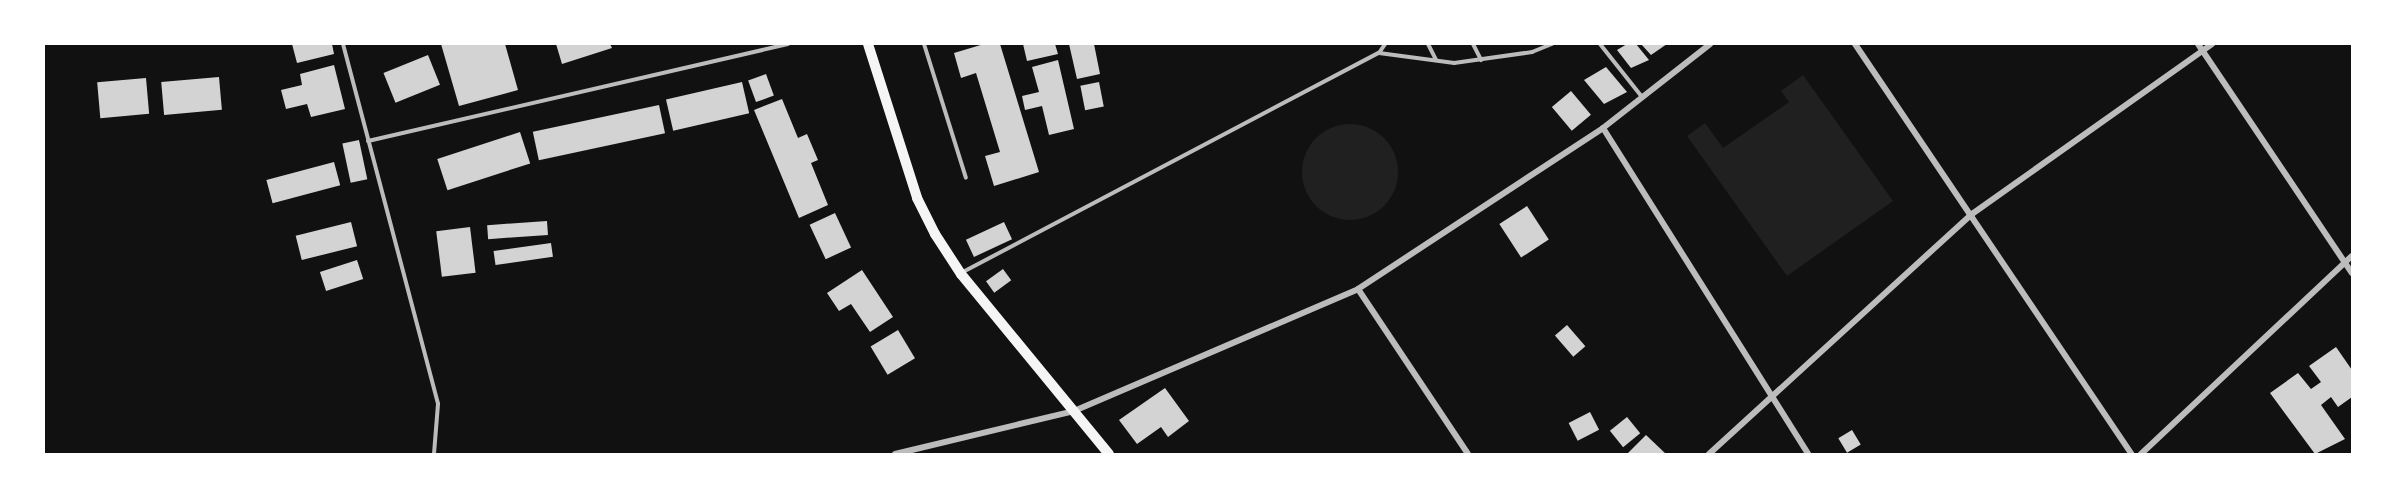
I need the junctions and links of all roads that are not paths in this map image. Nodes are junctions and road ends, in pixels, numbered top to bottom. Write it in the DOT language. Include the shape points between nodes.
graph roads {
  1 [pos="343,44"];
  2 [pos="789,44"];
  3 [pos="868,44"];
  4 [pos="924,44"];
  5 [pos="1385,44"];
  6 [pos="1428,44"];
  7 [pos="1473,44"];
  8 [pos="1552,44"];
  9 [pos="1600,44"];
  10 [pos="1710,44"];
  11 [pos="1855,44"];
  12 [pos="2198,44"];
  13 [pos="2212,44"];
  14 [pos="778,45"];
  15 [pos="2204,52"];
  16 [pos="1379,53"];
  17 [pos="1436,60"];
  18 [pos="1481,60"];
  19 [pos="1642,97"];
  20 [pos="1603,128"];
  21 [pos="368,141"];
  22 [pos="966,178"];
  23 [pos="1972,214"];
  24 [pos="2352,255"];
  25 [pos="2345,262"];
  26 [pos="2352,273"];
  27 [pos="961,274"];
  28 [pos="1358,290"];
  29 [pos="1769,395"];
  30 [pos="1074,411"];
  31 [pos="434,454"];
  32 [pos="896,454"];
  33 [pos="1109,454"];
  34 [pos="1468,454"];
  35 [pos="1709,454"];
  36 [pos="1808,454"];
  37 [pos="2132,454"];
  38 [pos="2141,454"];
  1 -- 21 [label="lane"];
  2 -- 14 [label="lane"];
  3 -- 27 [label="main road" via="918,198"];
  4 -- 22 [label="lane"];
  5 -- 16 [label="lane"];
  6 -- 17 [label="lane"];
  7 -- 18 [label="lane"];
  8 -- 18 [label="lane"];
  9 -- 19 [label="lane"];
  10 -- 19 [label="street"];
  11 -- 23 [label="street"];
  12 -- 15 [label="street"];
  13 -- 15 [label="street"];
  14 -- 21 [label="lane"];
  15 -- 23 [label="street"];
  15 -- 25 [label="street"];
  16 -- 17 [label="lane"];
  16 -- 27 [label="lane"];
  17 -- 18 [label="lane"];
  19 -- 20 [label="street"];
  20 -- 28 [label="street"];
  20 -- 29 [label="street"];
  21 -- 31 [label="lane" via="438,404"];
  23 -- 29 [label="street"];
  23 -- 37 [label="street"];
  24 -- 25 [label="street"];
  25 -- 26 [label="street"];
  25 -- 38 [label="street"];
  27 -- 30 [label="main road"];
  28 -- 30 [label="street"];
  28 -- 34 [label="street"];
  29 -- 35 [label="street"];
  29 -- 36 [label="street"];
  30 -- 32 [label="street"];
  30 -- 33 [label="main road"];
}
